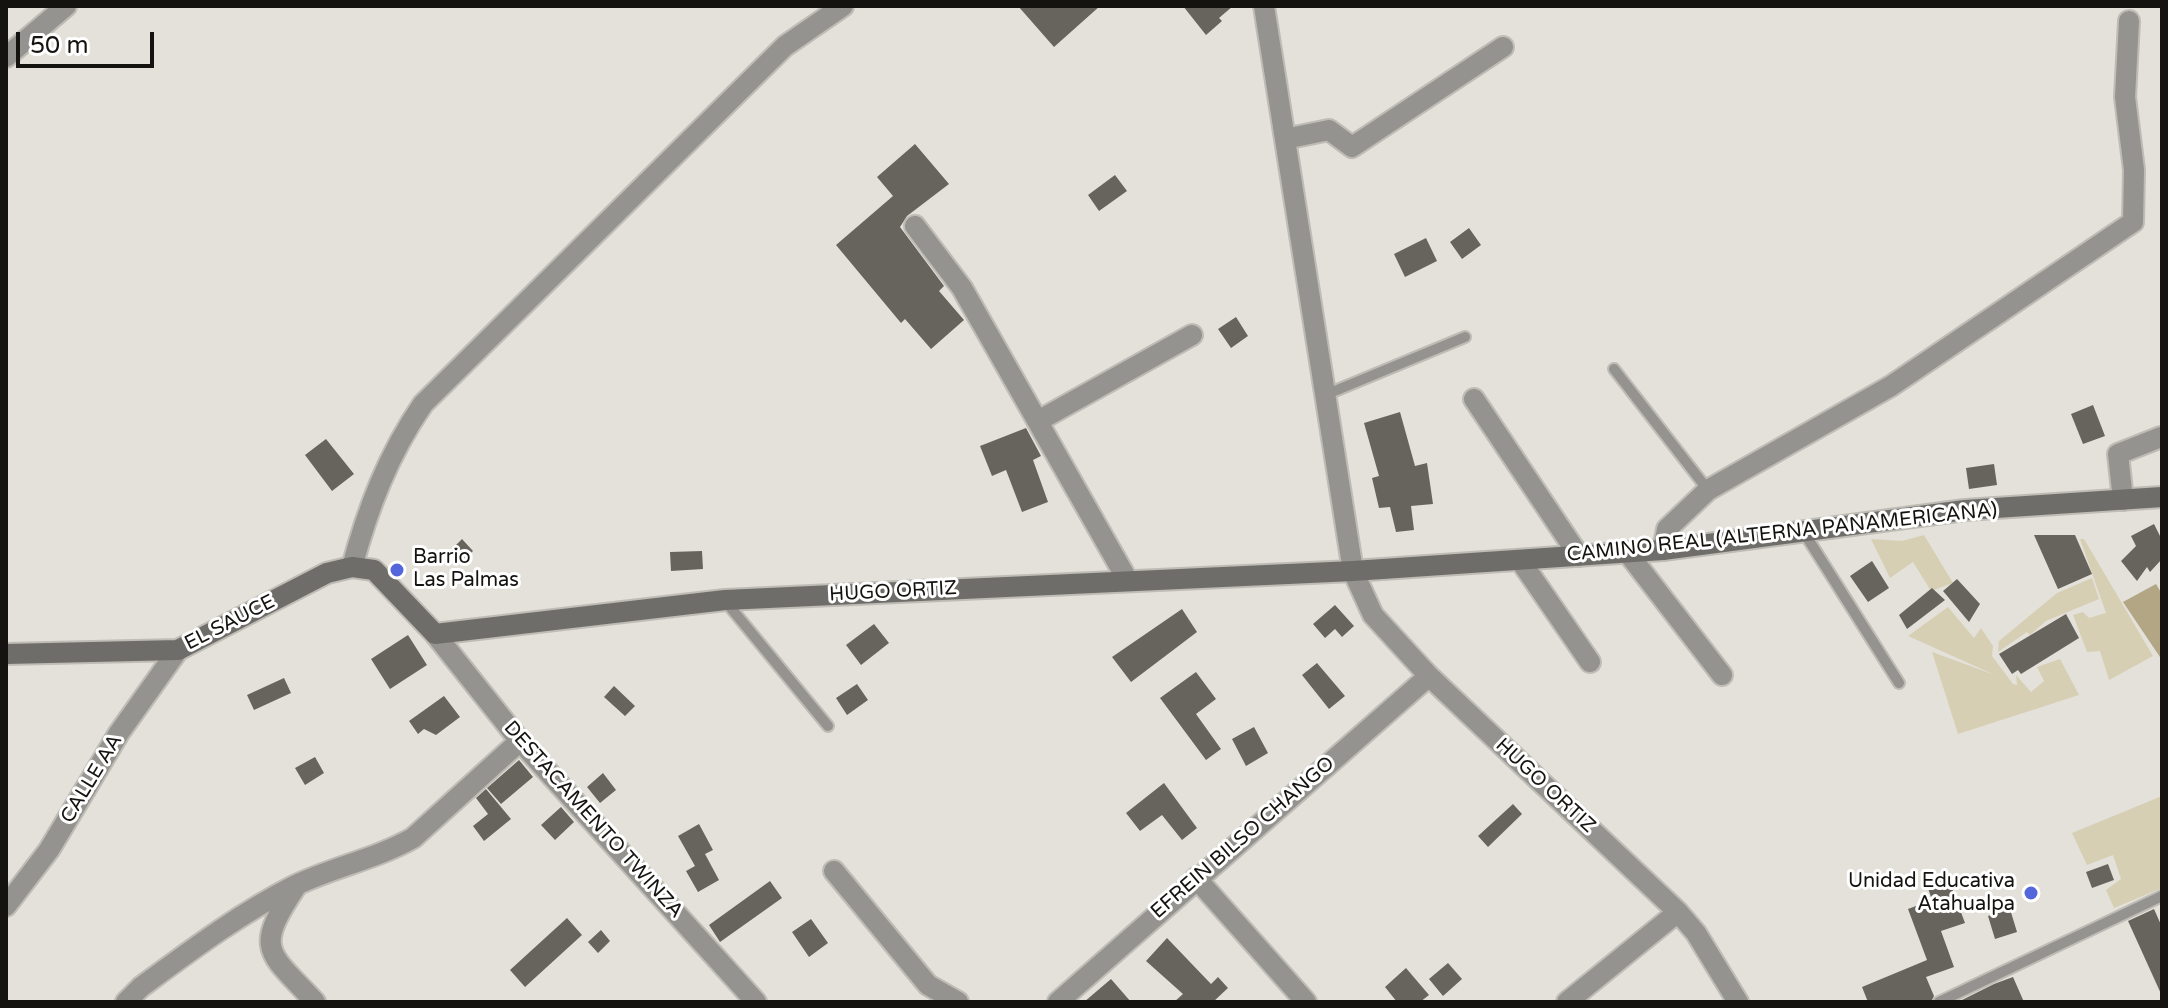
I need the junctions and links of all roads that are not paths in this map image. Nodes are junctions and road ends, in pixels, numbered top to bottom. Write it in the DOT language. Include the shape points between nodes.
graph roads {
  1 [pos="66,6"];
  2 [pos="843,6"];
  3 [pos="1264,6"];
  4 [pos="2129,21"];
  5 [pos="1503,47"];
  6 [pos="6,57"];
  7 [pos="1285,139"];
  8 [pos="915,226"];
  9 [pos="1192,335"];
  10 [pos="1465,337"];
  11 [pos="1614,369"];
  12 [pos="1325,395"];
  13 [pos="1474,399"];
  14 [pos="1038,421"];
  15 [pos="2161,437"];
  16 [pos="1708,490"];
  17 [pos="2162,497"];
  18 [pos="2123,500"];
  19 [pos="1803,531"];
  20 [pos="1663,550"];
  21 [pos="1627,552"];
  22 [pos="1579,556"];
  23 [pos="1520,560"];
  24 [pos="352,567"];
  25 [pos="1353,571"];
  26 [pos="1128,581"];
  27 [pos="725,600"];
  28 [pos="435,634"];
  29 [pos="178,650"];
  30 [pos="6,654"];
  31 [pos="1590,662"];
  32 [pos="1722,675"];
  33 [pos="1429,676"];
  34 [pos="1899,683"];
  35 [pos="828,726"];
  36 [pos="520,741"];
  37 [pos="834,871"];
  38 [pos="1196,878"];
  39 [pos="297,885"];
  40 [pos="2162,896"];
  41 [pos="6,906"];
  42 [pos="1678,912"];
  43 [pos="126,1002"];
  44 [pos="315,1002"];
  45 [pos="756,1002"];
  46 [pos="958,1002"];
  47 [pos="1058,1002"];
  48 [pos="1306,1002"];
  49 [pos="1567,1002"];
  50 [pos="1738,1002"];
  51 [pos="1939,1002"];
  1 -- 6 [label="street"];
  2 -- 24 [label="street" via="785,46 423,404 370,502"];
  3 -- 7 [label="street, HUGO ORTIZ"];
  4 -- 16 [label="street" via="2125,97 2134,170 2133,222 1891,386"];
  5 -- 7 [label="street" via="1352,147 1329,130"];
  7 -- 12 [label="street, HUGO ORTIZ"];
  8 -- 14 [label="street" via="962,288"];
  9 -- 14 [label="street"];
  10 -- 12 [label="lane"];
  11 -- 16 [label="lane"];
  12 -- 25 [label="street, HUGO ORTIZ"];
  13 -- 22 [label="street"];
  14 -- 26 [label="street"];
  15 -- 18 [label="street" via="2118,454"];
  16 -- 20 [label="street" via="1667,529"];
  17 -- 18 [label="street, CAMINO REAL (ALTERNA PANAMERICANA)"];
  18 -- 19 [label="street, CAMINO REAL (ALTERNA PANAMERICANA)" via="1965,510"];
  19 -- 20 [label="street, CAMINO REAL (ALTERNA PANAMERICANA)"];
  19 -- 34 [label="lane"];
  20 -- 21 [label="street, CAMINO REAL (ALTERNA PANAMERICANA)"];
  21 -- 22 [label="street, CAMINO REAL (ALTERNA PANAMERICANA)"];
  21 -- 32 [label="street"];
  22 -- 23 [label="street, CAMINO REAL (ALTERNA PANAMERICANA)"];
  23 -- 25 [label="street, CAMINO REAL (ALTERNA PANAMERICANA)"];
  23 -- 31 [label="street"];
  24 -- 28 [label="street" via="374,570"];
  24 -- 29 [label="street, EL SAUCE" via="327,573"];
  25 -- 26 [label="street, HUGO ORTIZ"];
  25 -- 33 [label="street, HUGO ORTIZ" via="1373,615"];
  26 -- 27 [label="street, HUGO ORTIZ"];
  27 -- 28 [label="street, HUGO ORTIZ"];
  27 -- 35 [label="lane"];
  28 -- 36 [label="street, DESTACAMENTO TWINZA"];
  29 -- 30 [label="street, EL SAUCE"];
  29 -- 41 [label="street, CALLE AA" via="119,733 49,850"];
  33 -- 38 [label="street, EFREIN BILSO CHANGO"];
  33 -- 42 [label="street, HUGO ORTIZ"];
  36 -- 39 [label="street" via="413,838"];
  36 -- 45 [label="street, DESTACAMENTO TWINZA"];
  37 -- 46 [label="street" via="928,985"];
  38 -- 47 [label="street, EFREIN BILSO CHANGO"];
  38 -- 48 [label="street"];
  39 -- 43 [label="street" via="210,937"];
  39 -- 44 [label="street" via="272,922 270,941 275,959"];
  40 -- 51 [label="lane"];
  42 -- 49 [label="street"];
  42 -- 50 [label="street, HUGO ORTIZ"];
}
